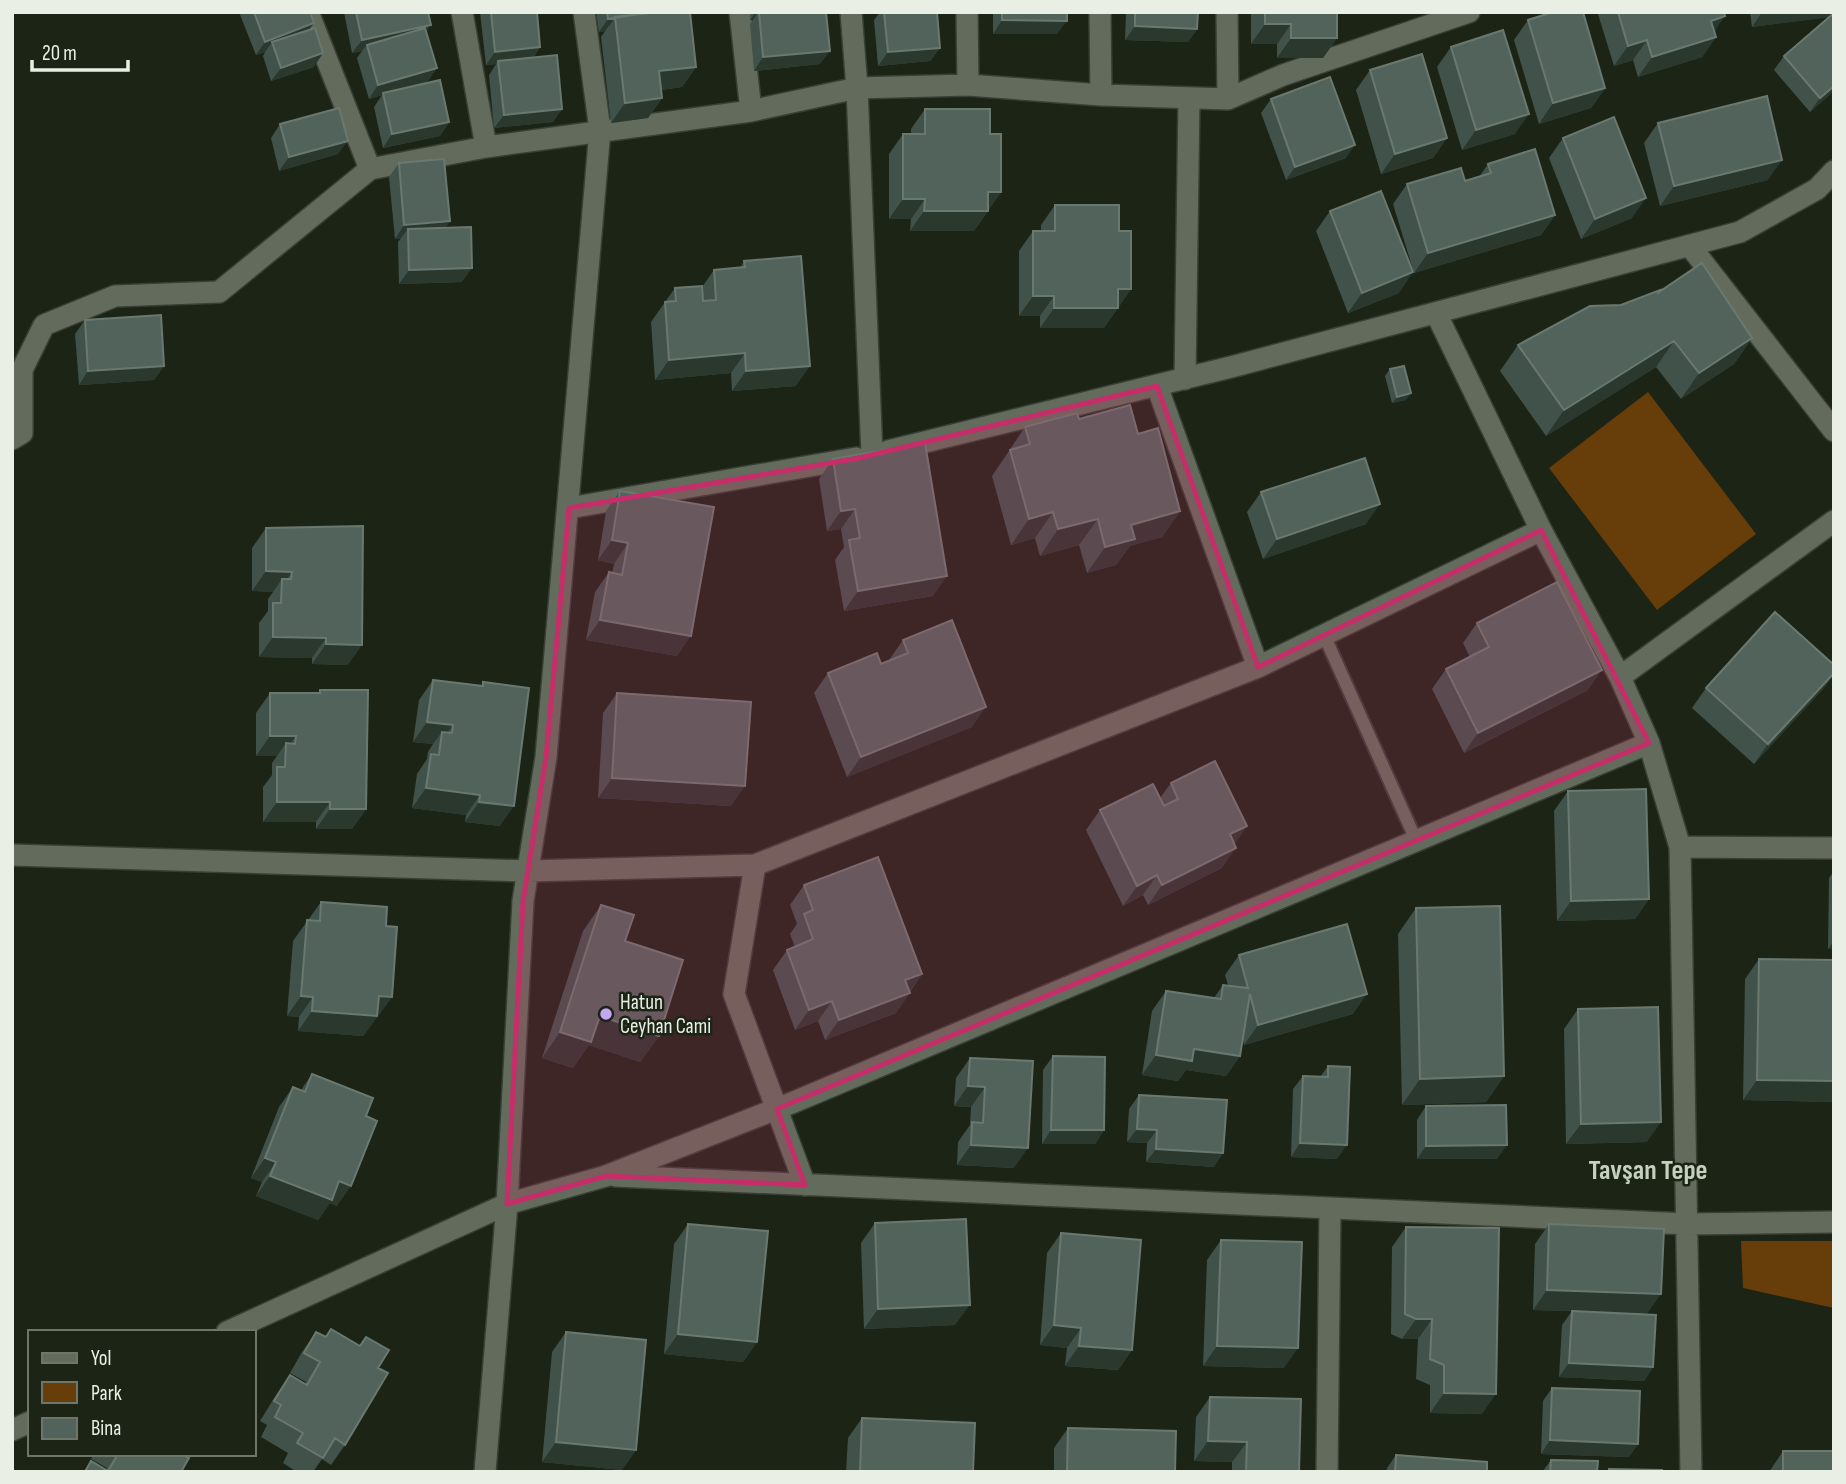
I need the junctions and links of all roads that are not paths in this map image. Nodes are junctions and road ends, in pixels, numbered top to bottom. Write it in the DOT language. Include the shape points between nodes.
graph roads {
  1 [pos="308,12"];
  2 [pos="462,12"];
  3 [pos="584,12"];
  4 [pos="740,12"];
  5 [pos="851,12"];
  6 [pos="967,12"];
  7 [pos="1100,12"];
  8 [pos="1227,12"];
  9 [pos="1469,12"];
  10 [pos="968,85"];
  11 [pos="857,88"];
  12 [pos="1101,95"];
  13 [pos="1189,98"];
  14 [pos="1228,99"];
  15 [pos="751,111"];
  16 [pos="600,130"];
  17 [pos="486,147"];
  18 [pos="370,169"];
  19 [pos="1834,171"];
  20 [pos="1690,246"];
  21 [pos="1436,313"];
  22 [pos="1185,379"];
  23 [pos="1157,386"];
  24 [pos="1834,431"];
  25 [pos="12,439"];
  26 [pos="872,455"];
  27 [pos="569,508"];
  28 [pos="1834,521"];
  29 [pos="1541,530"];
  30 [pos="1324,635"];
  31 [pos="1258,667"];
  32 [pos="1620,677"];
  33 [pos="1649,743"];
  34 [pos="1416,840"];
  35 [pos="1680,847"];
  36 [pos="1834,848"];
  37 [pos="12,855"];
  38 [pos="755,865"];
  39 [pos="528,871"];
  40 [pos="777,1109"];
  41 [pos="606,1176"];
  42 [pos="806,1185"];
  43 [pos="508,1204"];
  44 [pos="1330,1210"];
  45 [pos="1834,1222"];
  46 [pos="1688,1224"];
  47 [pos="231,1330"];
  48 [pos="28,1423"];
  49 [pos="12,1430"];
  50 [pos="485,1472"];
  51 [pos="1327,1472"];
  52 [pos="1691,1472"];
  1 -- 18 [label="street"];
  2 -- 17 [label="street"];
  3 -- 16 [label="street"];
  4 -- 15 [label="street"];
  5 -- 11 [label="street"];
  6 -- 10 [label="street"];
  7 -- 12 [label="street"];
  8 -- 14 [label="street"];
  9 -- 14 [label="street" via="1283,75"];
  10 -- 11 [label="street"];
  10 -- 12 [label="street"];
  11 -- 15 [label="street"];
  11 -- 26 [label="street"];
  12 -- 13 [label="street"];
  13 -- 14 [label="street"];
  13 -- 22 [label="street"];
  15 -- 16 [label="street"];
  16 -- 17 [label="street"];
  16 -- 27 [label="street"];
  17 -- 18 [label="street"];
  18 -- 25 [label="street" via="219,292 115,296 44,325 22,370 22,433"];
  19 -- 20 [label="street" via="1817,189 1740,232"];
  20 -- 21 [label="street"];
  20 -- 24 [label="street"];
  21 -- 22 [label="street"];
  21 -- 29 [label="street"];
  22 -- 23 [label="street"];
  23 -- 26 [label="street"];
  23 -- 31 [label="street"];
  26 -- 27 [label="street"];
  27 -- 39 [label="street" via="547,757"];
  28 -- 32 [label="street"];
  29 -- 30 [label="street"];
  29 -- 32 [label="street"];
  30 -- 31 [label="street"];
  30 -- 34 [label="lane"];
  31 -- 38 [label="street"];
  32 -- 33 [label="street"];
  33 -- 34 [label="street"];
  33 -- 35 [label="street"];
  34 -- 40 [label="street"];
  35 -- 36 [label="street"];
  35 -- 46 [label="street"];
  37 -- 39 [label="street"];
  38 -- 39 [label="street"];
  38 -- 40 [label="street" via="734,994"];
  39 -- 43 [label="street"];
  40 -- 41 [label="street"];
  40 -- 42 [label="street"];
  41 -- 42 [label="street"];
  41 -- 43 [label="street"];
  42 -- 44 [label="street"];
  43 -- 47 [label="street"];
  43 -- 50 [label="street"];
  44 -- 46 [label="street"];
  44 -- 51 [label="street"];
  45 -- 46 [label="street"];
  46 -- 52 [label="street"];
  48 -- 49 [label="street"];
}
